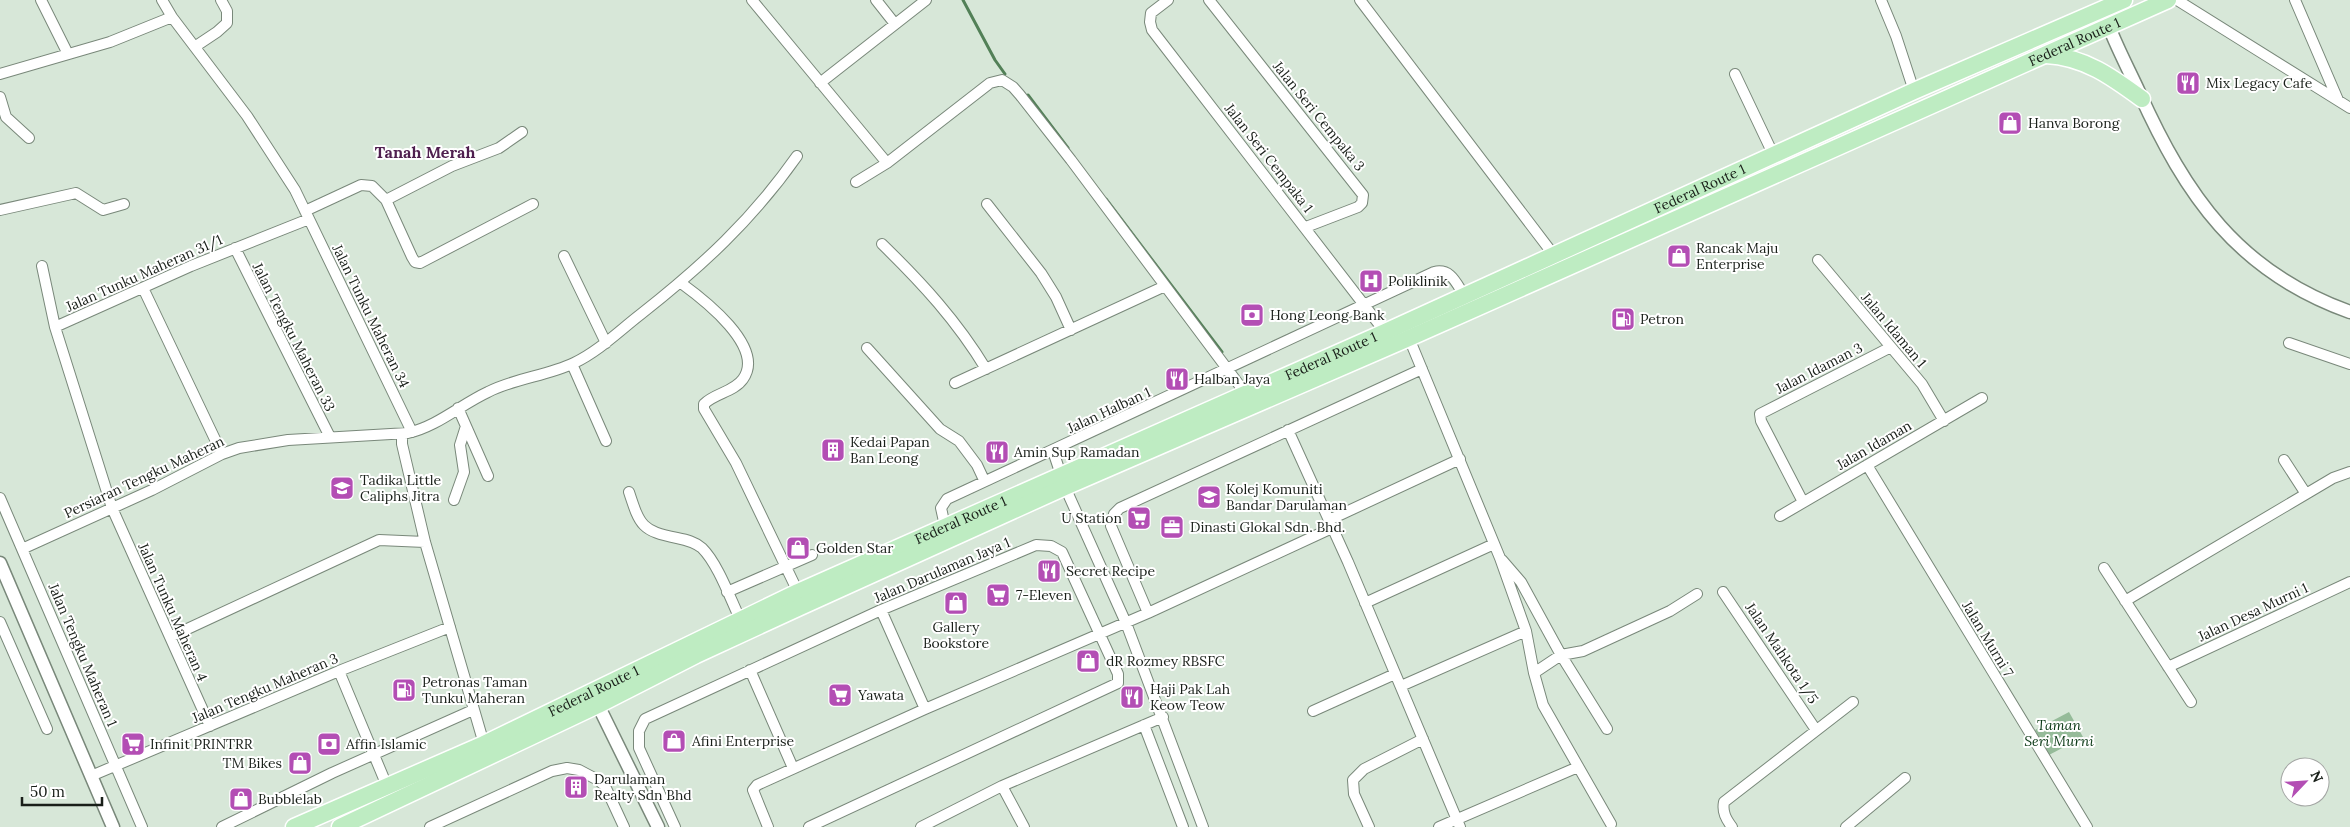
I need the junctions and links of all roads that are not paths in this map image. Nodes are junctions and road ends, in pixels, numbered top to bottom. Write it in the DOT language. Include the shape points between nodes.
graph roads {
  1 [pos="41,0"];
  2 [pos="162,0"];
  3 [pos="221,0"];
  4 [pos="752,0"];
  5 [pos="876,0"];
  6 [pos="926,0"];
  7 [pos="1168,0"];
  8 [pos="1209,0"];
  9 [pos="1360,0"];
  10 [pos="1881,0"];
  11 [pos="2124,0"];
  12 [pos="2168,0"];
  13 [pos="2177,0"];
  14 [pos="2295,0"];
  15 [pos="2103,10"];
  16 [pos="172,17"];
  17 [pos="895,24"];
  18 [pos="2109,26"];
  19 [pos="196,46"];
  20 [pos="68,54"];
  21 [pos="2043,55"];
  22 [pos="0,74"];
  23 [pos="1735,74"];
  24 [pos="820,83"];
  25 [pos="1914,91"];
  26 [pos="0,98"];
  27 [pos="2142,99"];
  28 [pos="2338,100"];
  29 [pos="2350,108"];
  30 [pos="522,132"];
  31 [pos="29,138"];
  32 [pos="797,156"];
  33 [pos="1774,156"];
  34 [pos="887,163"];
  35 [pos="856,182"];
  36 [pos="386,200"];
  37 [pos="124,204"];
  38 [pos="533,204"];
  39 [pos="987,204"];
  40 [pos="0,210"];
  41 [pos="307,215"];
  42 [pos="1306,227"];
  43 [pos="882,244"];
  44 [pos="235,248"];
  45 [pos="564,256"];
  46 [pos="1818,260"];
  47 [pos="1558,262"];
  48 [pos="42,266"];
  49 [pos="682,282"];
  50 [pos="1165,286"];
  51 [pos="143,288"];
  52 [pos="1464,295"];
  53 [pos="1364,304"];
  54 [pos="2350,312"];
  55 [pos="55,328"];
  56 [pos="1071,330"];
  57 [pos="1385,332"];
  58 [pos="1409,338"];
  59 [pos="606,343"];
  60 [pos="2289,343"];
  61 [pos="1891,347"];
  62 [pos="867,348"];
  63 [pos="572,364"];
  64 [pos="2350,364"];
  65 [pos="986,369"];
  66 [pos="1422,369"];
  67 [pos="1228,370"];
  68 [pos="955,383"];
  69 [pos="1246,394"];
  70 [pos="1982,398"];
  71 [pos="458,408"];
  72 [pos="1944,421"];
  73 [pos="466,426"];
  74 [pos="1288,430"];
  75 [pos="407,433"];
  76 [pos="330,438"];
  77 [pos="606,441"];
  78 [pos="1053,451"];
  79 [pos="222,454"];
  80 [pos="1460,459"];
  81 [pos="2284,460"];
  82 [pos="1867,465"];
  83 [pos="2350,472"];
  84 [pos="488,476"];
  85 [pos="984,480"];
  86 [pos="1063,481"];
  87 [pos="629,492"];
  88 [pos="2306,494"];
  89 [pos="0,498"];
  90 [pos="454,500"];
  91 [pos="1803,502"];
  92 [pos="112,508"];
  93 [pos="1780,516"];
  94 [pos="1330,524"];
  95 [pos="945,526"];
  96 [pos="426,542"];
  97 [pos="1494,544"];
  98 [pos="22,549"];
  99 [pos="812,555"];
  100 [pos="1500,558"];
  101 [pos="0,563"];
  102 [pos="786,566"];
  103 [pos="2104,568"];
  104 [pos="2350,582"];
  105 [pos="727,592"];
  106 [pos="798,592"];
  107 [pos="1723,592"];
  108 [pos="1696,594"];
  109 [pos="2125,601"];
  110 [pos="1365,603"];
  111 [pos="881,610"];
  112 [pos="1148,614"];
  113 [pos="740,619"];
  114 [pos="0,622"];
  115 [pos="1126,623"];
  116 [pos="450,626"];
  117 [pos="1526,631"];
  118 [pos="1100,635"];
  119 [pos="170,638"];
  120 [pos="1561,655"];
  121 [pos="2168,667"];
  122 [pos="750,670"];
  123 [pos="339,671"];
  124 [pos="1534,673"];
  125 [pos="1395,674"];
  126 [pos="1401,686"];
  127 [pos="1853,702"];
  128 [pos="2191,702"];
  129 [pos="598,706"];
  130 [pos="925,709"];
  131 [pos="473,710"];
  132 [pos="1313,711"];
  133 [pos="1163,717"];
  134 [pos="1144,725"];
  135 [pos="210,726"];
  136 [pos="47,729"];
  137 [pos="1607,729"];
  138 [pos="1816,730"];
  139 [pos="1423,739"];
  140 [pos="484,744"];
  141 [pos="374,755"];
  142 [pos="646,764"];
  143 [pos="115,766"];
  144 [pos="1578,767"];
  145 [pos="793,768"];
  146 [pos="631,772"];
  147 [pos="91,776"];
  148 [pos="1905,778"];
  149 [pos="387,786"];
  150 [pos="1002,786"];
  151 [pos="362,822"];
  152 [pos="1459,823"];
  153 [pos="1611,824"];
  154 [pos="113,827"];
  155 [pos="142,827"];
  156 [pos="222,827"];
  157 [pos="294,827"];
  158 [pos="340,827"];
  159 [pos="430,827"];
  160 [pos="624,827"];
  161 [pos="658,827"];
  162 [pos="675,827"];
  163 [pos="768,827"];
  164 [pos="810,827"];
  165 [pos="920,827"];
  166 [pos="1024,827"];
  167 [pos="1182,827"];
  168 [pos="1203,827"];
  169 [pos="1369,827"];
  170 [pos="1439,827"];
  171 [pos="1732,827"];
  172 [pos="1846,827"];
  173 [pos="2087,827"];
  1 -- 20 [label="street"];
  2 -- 16 [label="street, Jalan Tunku Maheran 34"];
  3 -- 19 [label="street" via="227,11 226,23"];
  4 -- 24 [label="street"];
  5 -- 17 [label="street"];
  6 -- 17 [label="street"];
  7 -- 42 [label="street, Jalan Seri Cempaka 1" via="1151,13 1152,30"];
  8 -- 42 [label="street, Jalan Seri Cempaka 3" via="1363,195 1358,207"];
  9 -- 47 [label="street"];
  10 -- 25 [label="street"];
  11 -- 15 [label="highway, Federal Route 1"];
  12 -- 18 [label="highway, Federal Route 1"];
  13 -- 28 [label="street"];
  14 -- 28 [label="street"];
  15 -- 18 [label="street"];
  15 -- 25 [label="highway, Federal Route 1"];
  16 -- 19 [label="street, Jalan Tunku Maheran 34"];
  16 -- 20 [label="street" via="110,42"];
  17 -- 24 [label="street"];
  18 -- 21 [label="highway, Federal Route 1"];
  18 -- 27 [label="street"];
  19 -- 41 [label="street, Jalan Tunku Maheran 34" via="247,116 295,190"];
  20 -- 22 [label="street"];
  21 -- 27 [label="highway" via="2080,60 2105,72"];
  21 -- 47 [label="highway, Federal Route 1"];
  23 -- 33 [label="street"];
  24 -- 34 [label="street"];
  25 -- 33 [label="highway, Federal Route 1"];
  26 -- 31 [label="street" via="6,117"];
  27 -- 54 [label="street" via="2170,158 2199,203 2227,235 2293,287"];
  28 -- 29 [label="street"];
  30 -- 36 [label="street" via="499,148 452,166"];
  32 -- 49 [label="street, Persiaran Tengku Maheran" via="773,191 740,228"];
  33 -- 47 [label="highway, Federal Route 1"];
  34 -- 35 [label="street"];
  34 -- 50 [label="street" via="990,83 1002,80 1026,102"];
  36 -- 38 [label="street" via="412,257 420,264"];
  36 -- 41 [label="street, Jalan Tunku Maheran 31/1" via="372,186 361,186"];
  37 -- 40 [label="street" via="103,210 82,196 70,194"];
  39 -- 56 [label="street" via="1041,273"];
  41 -- 44 [label="street, Jalan Tunku Maheran 31/1"];
  41 -- 75 [label="street, Jalan Tunku Maheran 34"];
  42 -- 53 [label="street, Jalan Seri Cempaka 1"];
  43 -- 65 [label="street" via="941,304 968,338"];
  44 -- 51 [label="street, Jalan Tunku Maheran 31/1"];
  44 -- 76 [label="street, Jalan Tengku Maheran 33"];
  45 -- 59 [label="street"];
  46 -- 61 [label="street, Jalan Idaman 1"];
  47 -- 52 [label="highway, Federal Route 1"];
  47 -- 58 [label="highway, Federal Route 1"];
  48 -- 55 [label="street"];
  49 -- 59 [label="street, Persiaran Tengku Maheran"];
  49 -- 102 [label="street" via="724,319 746,352 748,371 742,380 708,400 704,409 736,463"];
  50 -- 56 [label="street"];
  50 -- 67 [label="street"];
  51 -- 55 [label="street, Jalan Tunku Maheran 31/1"];
  51 -- 79 [label="street"];
  52 -- 53 [label="street, Jalan Halban 1" via="1452,275 1440,271"];
  52 -- 57 [label="highway, Federal Route 1"];
  53 -- 57 [label="street, Jalan Seri Cempaka 1"];
  53 -- 67 [label="street, Jalan Halban 1"];
  55 -- 92 [label="street, Jalan Tunku Maheran 31/1"];
  56 -- 65 [label="street"];
  57 -- 69 [label="highway, Federal Route 1"];
  58 -- 66 [label="street"];
  58 -- 86 [label="highway, Federal Route 1"];
  59 -- 63 [label="street, Persiaran Tengku Maheran"];
  60 -- 64 [label="street"];
  61 -- 72 [label="street, Jalan Idaman 1" via="1922,384"];
  61 -- 91 [label="street, Jalan Idaman 3" via="1760,414"];
  62 -- 85 [label="street" via="940,429 959,441"];
  63 -- 71 [label="street, Persiaran Tengku Maheran" via="490,390"];
  63 -- 77 [label="street"];
  65 -- 68 [label="street"];
  66 -- 74 [label="street"];
  66 -- 80 [label="street"];
  67 -- 69 [label="street"];
  67 -- 78 [label="street, Jalan Halban 1"];
  69 -- 86 [label="highway, Federal Route 1"];
  70 -- 72 [label="street, Jalan Idaman"];
  71 -- 73 [label="street"];
  71 -- 75 [label="street, Persiaran Tengku Maheran" via="438,422"];
  72 -- 82 [label="street, Jalan Idaman"];
  73 -- 84 [label="street"];
  73 -- 90 [label="street" via="460,445 464,472"];
  74 -- 94 [label="street"];
  74 -- 112 [label="street" via="1120,508 1114,514 1111,526"];
  75 -- 76 [label="street, Persiaran Tengku Maheran"];
  75 -- 96 [label="street, Jalan Tunku Maheran 34" via="402,444"];
  76 -- 79 [label="street, Persiaran Tengku Maheran" via="264,443"];
  78 -- 85 [label="street, Jalan Halban 1"];
  78 -- 86 [label="street"];
  79 -- 92 [label="street, Persiaran Tengku Maheran"];
  80 -- 94 [label="street"];
  80 -- 97 [label="street"];
  81 -- 88 [label="street"];
  82 -- 91 [label="street, Jalan Idaman"];
  82 -- 173 [label="street, Jalan Murni 7"];
  83 -- 88 [label="street"];
  85 -- 95 [label="street, Jalan Halban 1" via="944,502 941,512"];
  86 -- 95 [label="highway, Federal Route 1"];
  86 -- 115 [label="street"];
  86 -- 129 [label="highway, Federal Route 1" via="722,643"];
  87 -- 105 [label="street" via="645,527 696,543 708,555"];
  88 -- 109 [label="street"];
  89 -- 98 [label="street, Jalan Tengku Maheran 1"];
  91 -- 93 [label="street, Jalan Idaman"];
  92 -- 98 [label="street, Persiaran Tengku Maheran"];
  92 -- 119 [label="street, Jalan Tunku Maheran 4"];
  94 -- 110 [label="street"];
  94 -- 112 [label="street"];
  95 -- 106 [label="highway, Federal Route 1"];
  96 -- 116 [label="street, Jalan Tunku Maheran 34"];
  96 -- 119 [label="street" via="378,540"];
  97 -- 100 [label="street"];
  97 -- 110 [label="street"];
  98 -- 143 [label="street, Jalan Tengku Maheran 1"];
  99 -- 102 [label="street"];
  100 -- 117 [label="street"];
  100 -- 120 [label="street" via="1521,582"];
  101 -- 147 [label="street"];
  102 -- 105 [label="street"];
  102 -- 106 [label="street"];
  103 -- 109 [label="street"];
  104 -- 121 [label="street, Jalan Desa Murni 1"];
  105 -- 113 [label="street"];
  106 -- 113 [label="highway, Federal Route 1"];
  107 -- 138 [label="street, Jalan Mahkota 1/5"];
  108 -- 120 [label="street" via="1670,611 1583,651"];
  109 -- 121 [label="street"];
  110 -- 125 [label="street"];
  111 -- 118 [label="street, Jalan Darulaman Jaya 1" via="1044,544 1057,548 1066,558"];
  111 -- 122 [label="street, Jalan Darulaman Jaya 1"];
  111 -- 130 [label="street"];
  112 -- 115 [label="street"];
  113 -- 140 [label="highway, Federal Route 1"];
  114 -- 136 [label="street"];
  115 -- 118 [label="street"];
  115 -- 133 [label="street"];
  116 -- 123 [label="street, Jalan Tengku Maheran 3"];
  116 -- 131 [label="street, Jalan Tunku Maheran 34"];
  117 -- 124 [label="street"];
  117 -- 126 [label="street"];
  118 -- 130 [label="street"];
  118 -- 164 [label="street" via="1118,674 1118,683"];
  119 -- 135 [label="street, Jalan Tunku Maheran 4"];
  120 -- 124 [label="street"];
  120 -- 137 [label="street"];
  121 -- 128 [label="street"];
  122 -- 142 [label="street, Jalan Darulaman Jaya 1" via="645,719 638,739"];
  122 -- 145 [label="street"];
  123 -- 135 [label="street, Jalan Tengku Maheran 3"];
  123 -- 141 [label="street"];
  124 -- 144 [label="street" via="1543,705"];
  125 -- 126 [label="street"];
  125 -- 132 [label="street"];
  126 -- 139 [label="street"];
  127 -- 138 [label="street"];
  129 -- 146 [label="street"];
  129 -- 151 [label="highway, Federal Route 1"];
  130 -- 145 [label="street"];
  131 -- 140 [label="street, Jalan Tunku Maheran 34"];
  131 -- 141 [label="street"];
  133 -- 134 [label="street"];
  133 -- 168 [label="street"];
  134 -- 150 [label="street"];
  134 -- 167 [label="street"];
  135 -- 143 [label="street, Jalan Tengku Maheran 3"];
  138 -- 171 [label="street" via="1724,802 1722,809"];
  139 -- 152 [label="street"];
  139 -- 169 [label="street" via="1364,769 1353,780 1354,794"];
  140 -- 149 [label="highway, Federal Route 1"];
  141 -- 149 [label="street"];
  141 -- 156 [label="street"];
  142 -- 146 [label="street"];
  142 -- 162 [label="street, Jalan Darulaman Jaya 1"];
  143 -- 147 [label="street, Jalan Tengku Maheran 3"];
  143 -- 155 [label="street, Jalan Tengku Maheran 1"];
  144 -- 152 [label="street"];
  144 -- 153 [label="street"];
  145 -- 163 [label="street" via="756,785 753,790"];
  146 -- 161 [label="street"];
  147 -- 154 [label="street"];
  148 -- 172 [label="street"];
  149 -- 157 [label="highway, Federal Route 1"];
  150 -- 165 [label="street"];
  150 -- 166 [label="street"];
  151 -- 158 [label="highway, Federal Route 1"];
  152 -- 170 [label="street"];
  159 -- 160 [label="street" via="552,771 567,768 579,770 605,786"];
}
